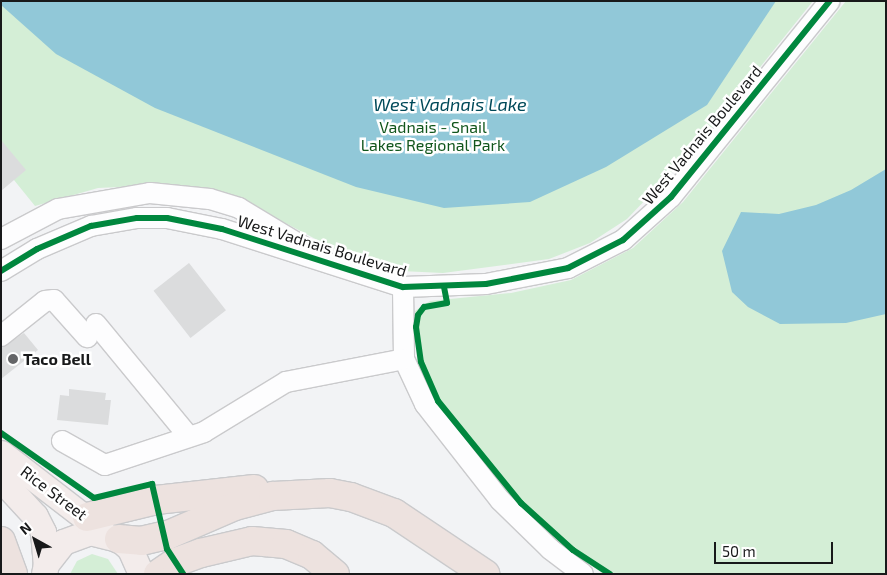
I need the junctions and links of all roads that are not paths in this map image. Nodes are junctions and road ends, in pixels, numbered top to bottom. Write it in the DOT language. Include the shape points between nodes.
graph roads {
  1 [pos="830,1"];
  2 [pos="1,239"];
  3 [pos="331,264"];
  4 [pos="1,271"];
  5 [pos="403,287"];
  6 [pos="1,336"];
  7 [pos="404,359"];
  8 [pos="189,437"];
  9 [pos="62,440"];
  10 [pos="1,453"];
  11 [pos="1,480"];
  12 [pos="351,497"];
  13 [pos="104,530"];
  14 [pos="1,541"];
  15 [pos="45,569"];
  16 [pos="13,574"];
  17 [pos="141,574"];
  18 [pos="158,574"];
  19 [pos="335,574"];
  20 [pos="485,574"];
  21 [pos="583,574"];
  1 -- 5 [label="street, West Vadnais Boulevard" via="671,198 623,240 568,268 542,276 486,284"];
  2 -- 3 [label="street, West Vadnais Boulevard" via="33,219 58,209 150,193 210,199 264,221"];
  3 -- 4 [label="street, West Vadnais Boulevard" via="194,222 167,218 111,222 72,232"];
  3 -- 5 [label="street, West Vadnais Boulevard"];
  5 -- 7 [label="street"];
  6 -- 8 [label="street" via="46,301 54,300 91,330"];
  7 -- 8 [label="street" via="286,382 213,427"];
  7 -- 21 [label="street" via="424,404 500,500 550,549"];
  8 -- 9 [label="street" via="105,466"];
  10 -- 13 [label="main road, Rice Street"];
  11 -- 15 [label="main road, Rice Street" via="35,516 42,532"];
  12 -- 13 [label="highway" via="300,492 273,496 235,506 168,535 141,541"];
  12 -- 13 [label="highway" via="336,489 314,486 156,500"];
  12 -- 20 [label="highway" via="394,513"];
  13 -- 15 [label="main road" via="76,535 63,542"];
  13 -- 17 [label="main road, Rice Street" via="130,548"];
  14 -- 16 [label="highway"];
  18 -- 19 [label="highway" via="201,553 252,541 286,544 312,555"];
}
